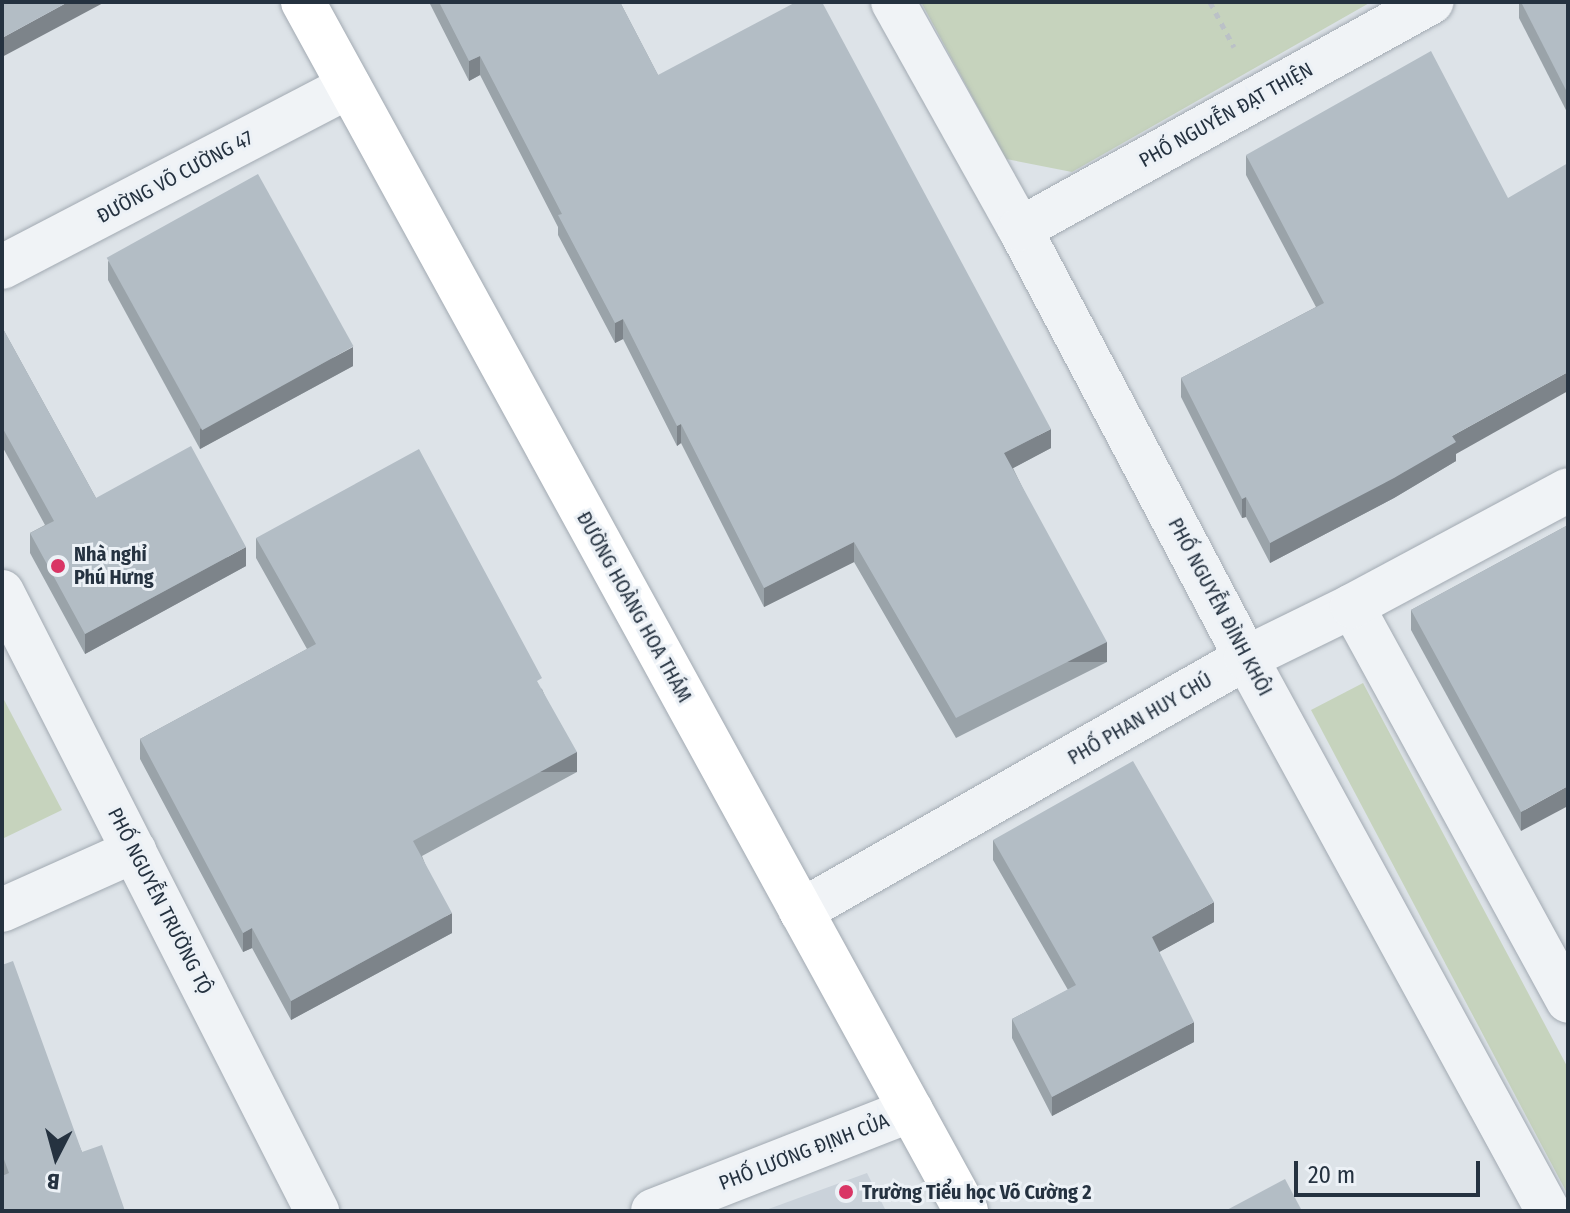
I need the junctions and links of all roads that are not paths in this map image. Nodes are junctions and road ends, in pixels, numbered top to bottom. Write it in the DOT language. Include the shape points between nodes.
graph roads {
  1 [pos="303,2"];
  2 [pos="893,2"];
  3 [pos="1431,2"];
  4 [pos="349,86"];
  5 [pos="1020,229"];
  6 [pos="2,267"];
  7 [pos="1568,490"];
  8 [pos="2,592"];
  9 [pos="1352,606"];
  10 [pos="1246,658"];
  11 [pos="134,851"];
  12 [pos="2,910"];
  13 [pos="801,911"];
  14 [pos="1568,1001"];
  15 [pos="911,1110"];
  16 [pos="317,1211"];
  17 [pos="653,1211"];
  18 [pos="966,1211"];
  19 [pos="1548,1211"];
  1 -- 4 [label="street, ĐƯỜNG HOÀNG HOA THÁM"];
  2 -- 5 [label="street, PHỐ NGUYỄN ĐÌNH KHÔI"];
  3 -- 5 [label="street, PHỐ NGUYỄN ĐẠT THIỆN"];
  4 -- 6 [label="street, ĐƯỜNG VÕ CƯỜNG 47"];
  4 -- 13 [label="street, ĐƯỜNG HOÀNG HOA THÁM"];
  5 -- 10 [label="street, PHỐ NGUYỄN ĐÌNH KHÔI"];
  7 -- 9 [label="street, PHỐ PHAN HUY CHÚ"];
  8 -- 11 [label="street, PHỐ NGUYỄN TRƯỜNG TỘ"];
  9 -- 10 [label="street, PHỐ PHAN HUY CHÚ"];
  9 -- 14 [label="street"];
  10 -- 13 [label="street, PHỐ PHAN HUY CHÚ"];
  10 -- 19 [label="street, PHỐ NGUYỄN ĐÌNH KHÔI"];
  11 -- 12 [label="street"];
  11 -- 16 [label="street, PHỐ NGUYỄN TRƯỜNG TỘ"];
  13 -- 15 [label="street, ĐƯỜNG HOÀNG HOA THÁM"];
  15 -- 17 [label="street, PHỐ LƯƠNG ĐỊNH CỦA"];
  15 -- 18 [label="street, ĐƯỜNG HOÀNG HOA THÁM"];
}
